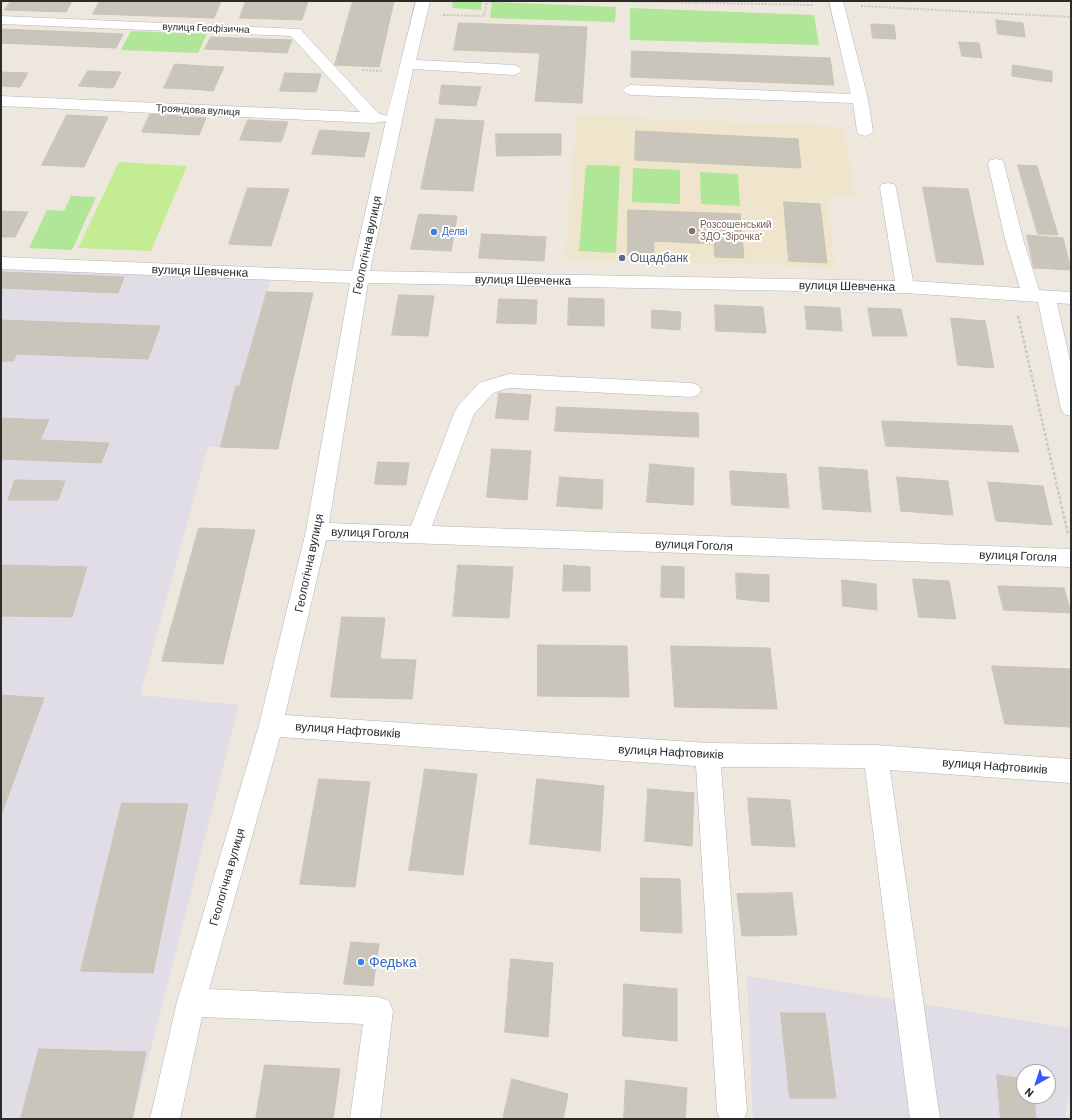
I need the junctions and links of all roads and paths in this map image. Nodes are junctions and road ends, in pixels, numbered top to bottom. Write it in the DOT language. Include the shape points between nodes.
graph roads {
  1 [pos="487,1"];
  2 [pos="836,1"];
  3 [pos="431,8"];
  4 [pos="1,20"];
  5 [pos="406,68"];
  6 [pos="330,69"];
  7 [pos="514,70"];
  8 [pos="631,90"];
  9 [pos="860,100"];
  10 [pos="1,101"];
  11 [pos="384,118"];
  12 [pos="865,131"];
  13 [pos="996,164"];
  14 [pos="888,188"];
  15 [pos="1,263"];
  16 [pos="360,277"];
  17 [pos="905,287"];
  18 [pos="1030,295"];
  19 [pos="1071,298"];
  20 [pos="691,390"];
  21 [pos="1071,409"];
  22 [pos="317,531"];
  23 [pos="418,535"];
  24 [pos="1070,548"];
  25 [pos="272,725"];
  26 [pos="708,755"];
  27 [pos="876,757"];
  28 [pos="1071,771"];
  29 [pos="191,1002"];
  30 [pos="732,1111"];
  31 [pos="165,1119"];
  32 [pos="365,1119"];
  33 [pos="925,1119"];
  1 -- 3 [label="path" via="484,16"];
  2 -- 9 [label="street"];
  3 -- 5 [label="street, Геологічна вулиця"];
  4 -- 6 [label="street, вулиця Геофізична" via="295,32"];
  5 -- 6 [label="path"];
  5 -- 7 [label="street"];
  5 -- 11 [label="street, Геологічна вулиця"];
  6 -- 11 [label="street, вулиця Геофізична"];
  8 -- 9 [label="street"];
  9 -- 12 [label="street"];
  10 -- 11 [label="street, Трояндова вулиця"];
  11 -- 16 [label="street, Геологічна вулиця"];
  13 -- 18 [label="street"];
  14 -- 17 [label="street"];
  15 -- 16 [label="street, вулиця Шевченка"];
  16 -- 17 [label="street, вулиця Шевченка"];
  16 -- 22 [label="street, Геологічна вулиця"];
  17 -- 18 [label="street, вулиця Шевченка"];
  18 -- 19 [label="street, вулиця Шевченка"];
  18 -- 21 [label="street"];
  18 -- 24 [label="path"];
  20 -- 23 [label="street" via="509,381 486,388 465,411"];
  22 -- 23 [label="street, вулиця Гоголя"];
  22 -- 25 [label="street, Геологічна вулиця"];
  23 -- 24 [label="street, вулиця Гоголя"];
  25 -- 26 [label="street, вулиця Нафтовиків"];
  25 -- 29 [label="street, Геологічна вулиця"];
  26 -- 27 [label="street, вулиця Нафтовиків"];
  26 -- 30 [label="street"];
  27 -- 28 [label="street, вулиця Нафтовиків"];
  27 -- 33 [label="street"];
  29 -- 31 [label="street, Геологічна вулиця"];
  29 -- 32 [label="street" via="379,1011"];
}
